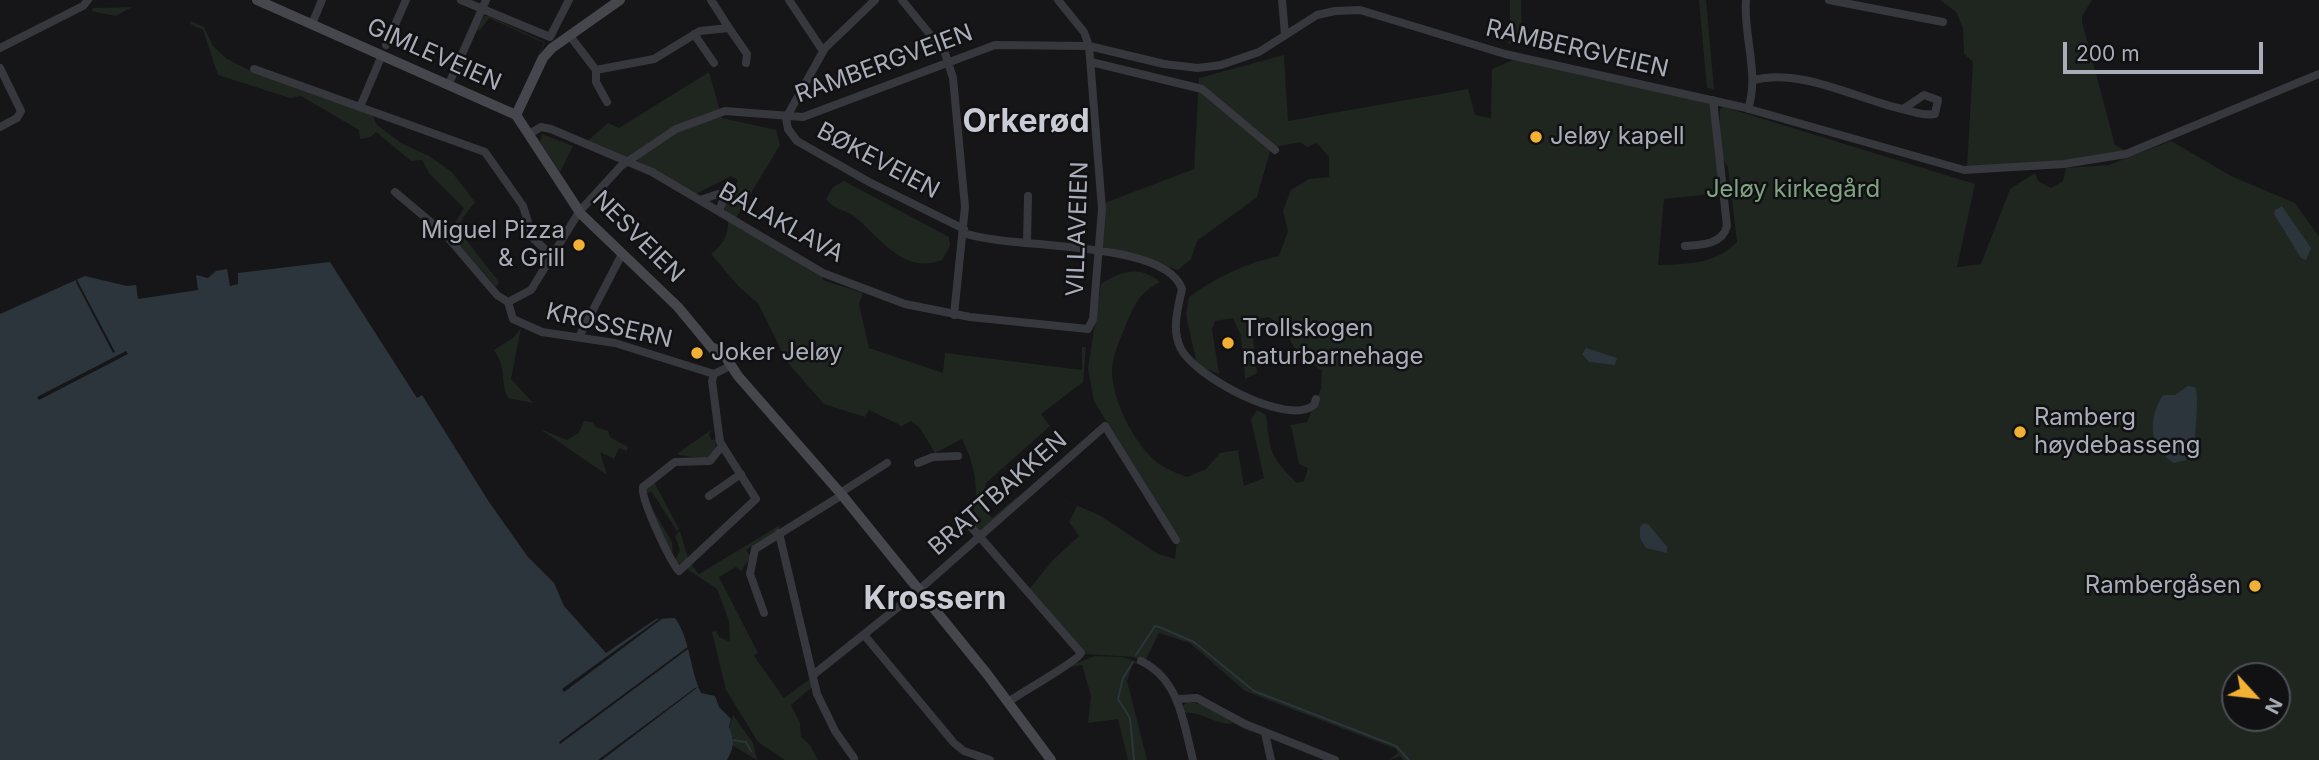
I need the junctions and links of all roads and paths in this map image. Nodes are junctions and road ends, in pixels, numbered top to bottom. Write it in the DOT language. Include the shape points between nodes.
graph roads {
  1 [pos="257,0"];
  2 [pos="322,0"];
  3 [pos="406,0"];
  4 [pos="461,0"];
  5 [pos="486,0"];
  6 [pos="569,0"];
  7 [pos="620,0"];
  8 [pos="710,0"];
  9 [pos="789,0"];
  10 [pos="875,0"];
  11 [pos="902,0"];
  12 [pos="1058,0"];
  13 [pos="1282,0"];
  14 [pos="1746,0"];
  15 [pos="1835,0"];
  16 [pos="71,2"];
  17 [pos="87,3"];
  18 [pos="482,9"];
  19 [pos="75,10"];
  20 [pos="1943,22"];
  21 [pos="312,24"];
  22 [pos="729,27"];
  23 [pos="694,34"];
  24 [pos="1285,35"];
  25 [pos="569,36"];
  26 [pos="1089,46"];
  27 [pos="0,48"];
  28 [pos="384,50"];
  29 [pos="824,51"];
  30 [pos="948,62"];
  31 [pos="1090,62"];
  32 [pos="714,63"];
  33 [pos="746,64"];
  34 [pos="0,68"];
  35 [pos="254,69"];
  36 [pos="597,70"];
  37 [pos="2319,74"];
  38 [pos="451,79"];
  39 [pos="1753,80"];
  40 [pos="1713,100"];
  41 [pos="607,102"];
  42 [pos="360,107"];
  43 [pos="1748,108"];
  44 [pos="1903,109"];
  45 [pos="516,115"];
  46 [pos="786,118"];
  47 [pos="0,127"];
  48 [pos="528,134"];
  49 [pos="1275,150"];
  50 [pos="627,161"];
  51 [pos="395,192"];
  52 [pos="1028,196"];
  53 [pos="700,200"];
  54 [pos="719,211"];
  55 [pos="579,212"];
  56 [pos="964,231"];
  57 [pos="1027,243"];
  58 [pos="1685,246"];
  59 [pos="1099,251"];
  60 [pos="553,257"];
  61 [pos="620,257"];
  62 [pos="508,302"];
  63 [pos="954,315"];
  64 [pos="1088,329"];
  65 [pos="579,337"];
  66 [pos="728,364"];
  67 [pos="714,373"];
  68 [pos="1316,399"];
  69 [pos="722,446"];
  70 [pos="958,456"];
  71 [pos="887,463"];
  72 [pos="918,463"];
  73 [pos="741,474"];
  74 [pos="841,494"];
  75 [pos="709,496"];
  76 [pos="972,528"];
  77 [pos="779,533"];
  78 [pos="980,537"];
  79 [pos="1176,540"];
  80 [pos="918,590"];
  81 [pos="764,613"];
  82 [pos="865,636"];
  83 [pos="1142,661"];
  84 [pos="813,675"];
  85 [pos="1178,699"];
  86 [pos="1008,702"];
  87 [pos="1265,733"];
  88 [pos="854,758"];
  89 [pos="990,760"];
  90 [pos="1051,760"];
  91 [pos="1193,760"];
  92 [pos="1271,760"];
  93 [pos="1335,760"];
  1 -- 21 [label="main road, GIMLEVEIEN"];
  2 -- 21 [label="street"];
  3 -- 28 [label="street"];
  4 -- 18 [label="street"];
  5 -- 18 [label="street"];
  6 -- 18 [label="street" via="552,36"];
  7 -- 25 [label="main road"];
  8 -- 22 [label="street"];
  9 -- 29 [label="street"];
  10 -- 29 [label="street"];
  11 -- 30 [label="street"];
  12 -- 26 [label="street" via="1084,32"];
  13 -- 24 [label="street"];
  14 -- 39 [label="street" via="1745,32"];
  15 -- 20 [label="street"];
  16 -- 19 [label="street"];
  17 -- 19 [label="street"];
  18 -- 38 [label="street"];
  19 -- 27 [label="street"];
  21 -- 28 [label="main road, GIMLEVEIEN"];
  22 -- 23 [label="street"];
  22 -- 33 [label="street" via="747,54"];
  23 -- 32 [label="street"];
  23 -- 36 [label="street" via="654,59"];
  24 -- 26 [label="street, RAMBERGVEIEN" via="1245,59 1198,68"];
  24 -- 40 [label="street, RAMBERGVEIEN" via="1317,15 1360,10 1505,54"];
  25 -- 36 [label="street"];
  25 -- 45 [label="main road" via="543,58"];
  26 -- 30 [label="street, RAMBERGVEIEN" via="995,45"];
  26 -- 31 [label="street, VILLAVEIEN"];
  28 -- 42 [label="street"];
  28 -- 45 [label="main road, GIMLEVEIEN"];
  29 -- 46 [label="street"];
  30 -- 46 [label="street, RAMBERGVEIEN" via="816,114"];
  30 -- 56 [label="street" via="955,93"];
  31 -- 49 [label="street" via="1202,89"];
  31 -- 59 [label="street, VILLAVEIEN" via="1101,176"];
  34 -- 47 [label="street" via="21,114"];
  35 -- 42 [label="street"];
  36 -- 41 [label="street" via="596,82"];
  37 -- 43 [label="street, RAMBERGVEIEN" via="2126,153 2064,164 1969,170"];
  39 -- 43 [label="street"];
  39 -- 44 [label="street" via="1803,81"];
  40 -- 43 [label="street, RAMBERGVEIEN"];
  40 -- 58 [label="street" via="1727,226 1717,240"];
  42 -- 60 [label="street" via="485,152 523,206 534,240"];
  45 -- 48 [label="main road, NESVEIEN"];
  46 -- 50 [label="street, RAMBERGVEIEN" via="732,110 710,114 676,129"];
  46 -- 56 [label="street, BØKEVEIEN" via="797,141"];
  48 -- 50 [label="street" via="551,129"];
  48 -- 55 [label="main road, NESVEIEN"];
  50 -- 53 [label="street, BALAKLAVA"];
  50 -- 55 [label="street, RAMBERGVEIEN"];
  51 -- 62 [label="street" via="445,234"];
  52 -- 57 [label="street"];
  53 -- 54 [label="street, BALAKLAVA"];
  53 -- 54 [label="street" via="718,194 724,198"];
  54 -- 63 [label="street, BALAKLAVA" via="828,275 905,304"];
  55 -- 60 [label="street, RAMBERGVEIEN"];
  55 -- 61 [label="main road, NESVEIEN"];
  56 -- 57 [label="street, BØKEVEIEN"];
  56 -- 63 [label="street"];
  57 -- 59 [label="street, BØKEVEIEN"];
  59 -- 64 [label="street, VILLAVEIEN" via="1093,319"];
  59 -- 68 [label="street, BØKEVEIEN" via="1128,255 1172,272 1182,289 1176,317 1182,350 1222,383 1287,411 1307,410"];
  60 -- 62 [label="street, RAMBERGVEIEN" via="531,290"];
  61 -- 65 [label="street"];
  61 -- 66 [label="main road, NESVEIEN" via="664,293"];
  62 -- 65 [label="street, KROSSERN" via="517,322 542,332"];
  63 -- 64 [label="street, BALAKLAVA"];
  65 -- 67 [label="street, KROSSERN"];
  66 -- 67 [label="street"];
  66 -- 74 [label="main road, NESVEIEN"];
  67 -- 69 [label="street"];
  69 -- 73 [label="street"];
  69 -- 73 [label="street" via="706,462 676,463 652,477 642,491 679,571 755,501"];
  70 -- 72 [label="street"];
  71 -- 74 [label="street"];
  73 -- 75 [label="street"];
  74 -- 77 [label="street"];
  74 -- 80 [label="main road, NESVEIEN"];
  76 -- 78 [label="street"];
  77 -- 81 [label="street" via="755,549 750,564"];
  77 -- 84 [label="street"];
  78 -- 79 [label="street, BRATTBAKKEN" via="1105,426"];
  78 -- 80 [label="street, BRATTBAKKEN"];
  78 -- 86 [label="street" via="1081,656"];
  80 -- 82 [label="street, BRATTBAKKEN"];
  80 -- 86 [label="main road, NESVEIEN"];
  82 -- 84 [label="street, BRATTBAKKEN"];
  82 -- 89 [label="street" via="954,743"];
  83 -- 85 [label="street" via="1164,675"];
  84 -- 88 [label="street" via="835,731"];
  85 -- 87 [label="street" via="1197,698"];
  85 -- 91 [label="street"];
  86 -- 90 [label="main road, NESVEIEN"];
  87 -- 92 [label="street"];
  87 -- 93 [label="street"];
}
